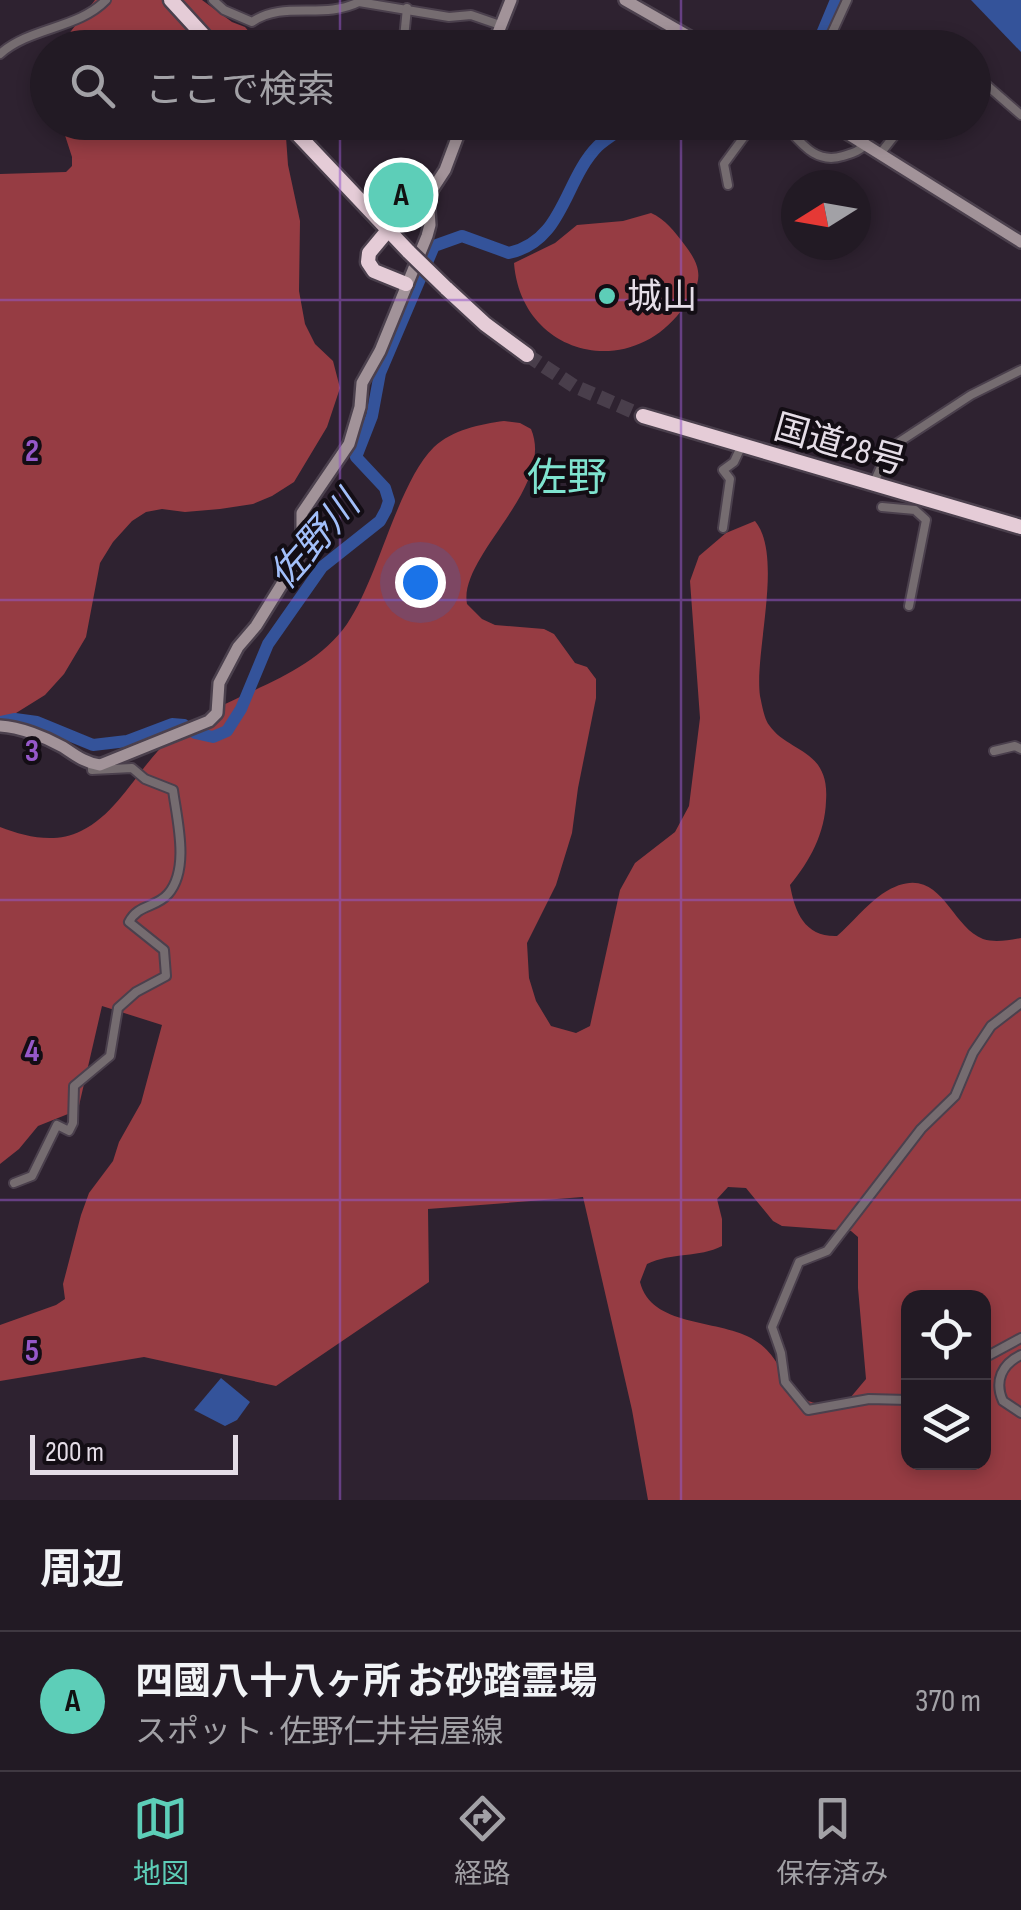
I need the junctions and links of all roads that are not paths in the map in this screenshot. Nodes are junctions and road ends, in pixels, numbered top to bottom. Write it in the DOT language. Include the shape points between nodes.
graph roads {
  1 [pos="106,0"];
  2 [pos="171,0"];
  3 [pos="213,0"];
  4 [pos="511,0"];
  5 [pos="625,0"];
  6 [pos="847,0"];
  7 [pos="358,1"];
  8 [pos="393,3"];
  9 [pos="407,8"];
  10 [pos="668,23"];
  11 [pos="500,26"];
  12 [pos="45,30"];
  13 [pos="198,30"];
  14 [pos="405,30"];
  15 [pos="499,30"];
  16 [pos="674,30"];
  17 [pos="679,30"];
  18 [pos="833,30"];
  19 [pos="30,35"];
  20 [pos="0,54"];
  21 [pos="991,89"];
  22 [pos="1021,115"];
  23 [pos="303,140"];
  24 [pos="456,140"];
  25 [pos="742,140"];
  26 [pos="801,140"];
  27 [pos="858,140"];
  28 [pos="891,140"];
  29 [pos="864,144"];
  30 [pos="880,154"];
  31 [pos="728,185"];
  32 [pos="389,229"];
  33 [pos="1021,242"];
  34 [pos="406,284"];
  35 [pos="527,355"];
  36 [pos="1021,370"];
  37 [pos="643,416"];
  38 [pos="741,447"];
  39 [pos="874,486"];
  40 [pos="882,507"];
  41 [pos="1021,527"];
  42 [pos="723,528"];
  43 [pos="909,606"];
  44 [pos="0,726"];
  45 [pos="1021,749"];
  46 [pos="994,751"];
  47 [pos="92,764"];
  48 [pos="1021,1003"];
  49 [pos="14,1183"];
  50 [pos="1021,1338"];
  51 [pos="991,1354"];
  52 [pos="1021,1355"];
  53 [pos="901,1400"];
  54 [pos="1021,1413"];
  1 -- 12 [label="street"];
  2 -- 13 [label="highway"];
  3 -- 7 [label="street" via="252,22 270,9 324,10"];
  4 -- 11 [label="main road"];
  5 -- 10 [label="main road"];
  6 -- 18 [label="street"];
  7 -- 8 [label="street"];
  8 -- 9 [label="street"];
  9 -- 11 [label="street" via="449,17 471,14"];
  9 -- 14 [label="street"];
  10 -- 16 [label="street"];
  10 -- 17 [label="main road"];
  11 -- 15 [label="main road"];
  19 -- 20 [label="street"];
  21 -- 22 [label="street"];
  23 -- 32 [label="highway"];
  24 -- 34 [label="main road" via="428,196 430,226"];
  25 -- 31 [label="street" via="724,164"];
  26 -- 29 [label="street" via="818,157 834,159"];
  27 -- 29 [label="main road"];
  28 -- 30 [label="street"];
  29 -- 30 [label="main road"];
  30 -- 33 [label="main road"];
  32 -- 34 [label="highway" via="368,262"];
  32 -- 35 [label="highway, bridge" via="485,324"];
  34 -- 47 [label="main road" via="362,383 346,451 302,514 302,550 218,684 217,713 107,764"];
  36 -- 39 [label="street" via="893,446 894,461 880,469"];
  37 -- 38 [label="highway, 国道28号"];
  38 -- 39 [label="highway, 国道28号"];
  38 -- 42 [label="street" via="724,470 730,479"];
  39 -- 41 [label="highway, 国道28号"];
  40 -- 43 [label="street" via="915,510 926,520"];
  44 -- 47 [label="main road" via="22,729"];
  45 -- 46 [label="street"];
  47 -- 49 [label="street" via="92,770 132,768 173,790 178,873 167,895 128,922 164,950 166,976 118,1008 110,1056 74,1086 69,1130 57,1126 32,1176"];
  48 -- 53 [label="street" via="991,1026 954,1096 827,1251 799,1262 774,1317 786,1382 808,1410"];
  50 -- 51 [label="street"];
  52 -- 54 [label="street" via="1006,1365 998,1383 1003,1400"];
}
